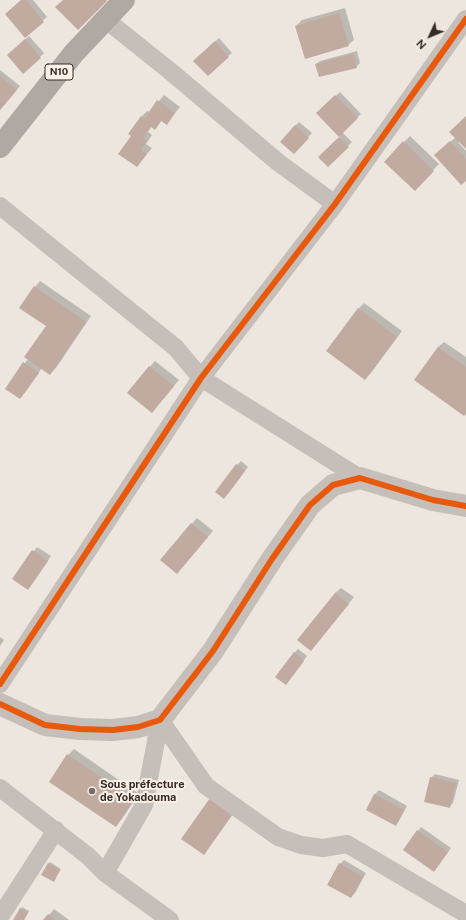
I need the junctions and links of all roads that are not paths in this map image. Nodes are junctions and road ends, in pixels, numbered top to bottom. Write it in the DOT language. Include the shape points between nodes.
graph roads {
  1 [pos="124,0"];
  2 [pos="105,19"];
  3 [pos="466,19"];
  4 [pos="0,147"];
  5 [pos="335,204"];
  6 [pos="0,206"];
  7 [pos="201,378"];
  8 [pos="360,478"];
  9 [pos="466,506"];
  10 [pos="0,684"];
  11 [pos="0,704"];
  12 [pos="160,720"];
  13 [pos="0,788"];
  14 [pos="56,830"];
  15 [pos="105,873"];
  16 [pos="466,914"];
  17 [pos="0,917"];
  18 [pos="170,920"];
  1 -- 2 [label="highway, N10"];
  2 -- 4 [label="highway, N10" via="74,53"];
  2 -- 5 [label="street" via="279,163"];
  3 -- 5 [label="street"];
  5 -- 7 [label="street"];
  6 -- 7 [label="street" via="176,348"];
  7 -- 8 [label="street"];
  7 -- 10 [label="street"];
  8 -- 9 [label="street" via="433,500"];
  8 -- 12 [label="street" via="332,485 310,505 213,651"];
  11 -- 12 [label="street" via="45,725 80,729 113,730 138,727"];
  12 -- 15 [label="street" via="144,806"];
  12 -- 16 [label="street" via="206,786 278,837 301,845 323,848 347,844"];
  13 -- 14 [label="street"];
  14 -- 15 [label="street"];
  14 -- 17 [label="street"];
  15 -- 18 [label="street"];
}
